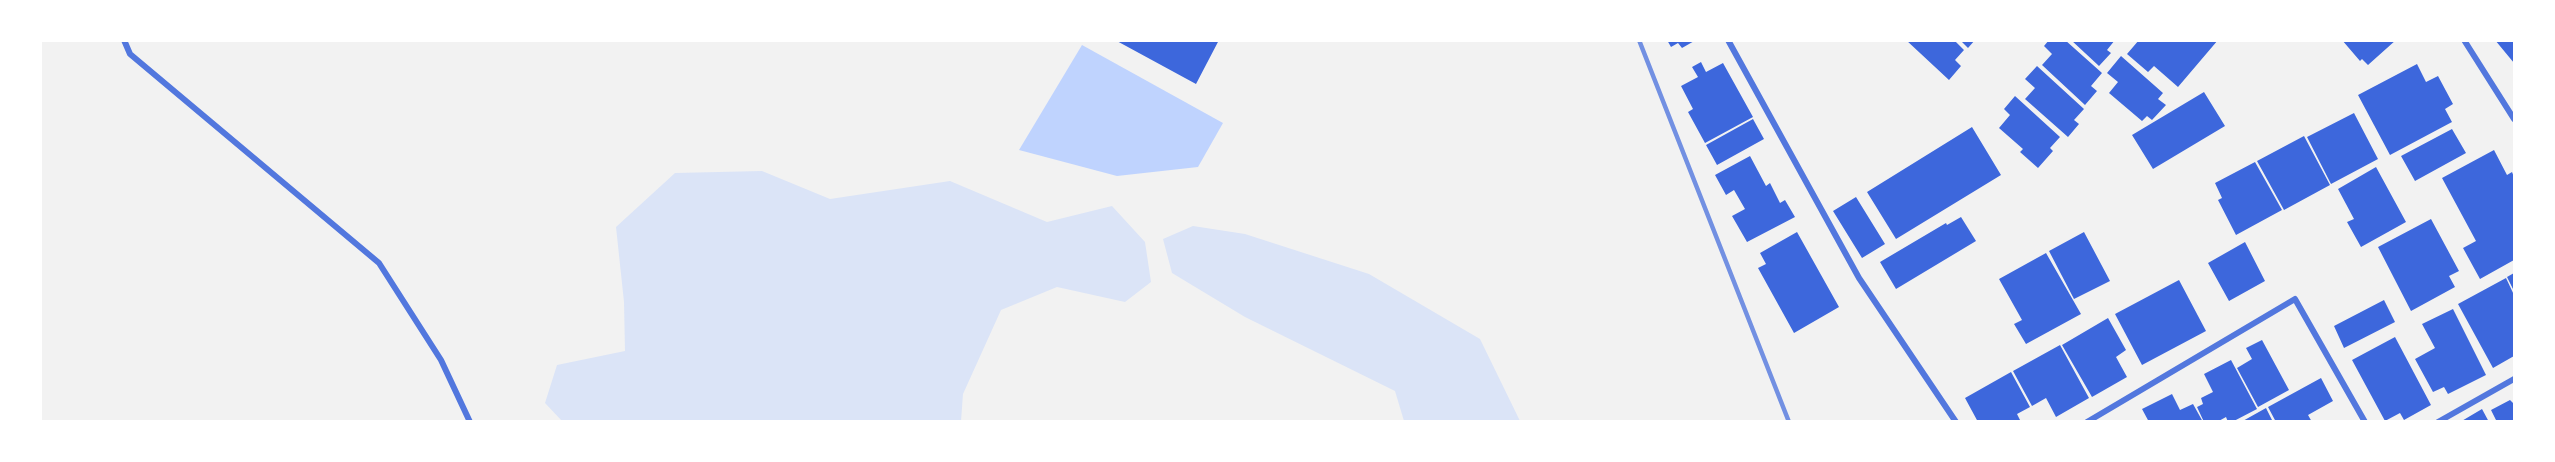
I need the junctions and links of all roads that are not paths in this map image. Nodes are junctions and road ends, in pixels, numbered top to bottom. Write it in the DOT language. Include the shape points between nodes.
graph roads {
  1 [pos="124,40"];
  2 [pos="1728,40"];
  3 [pos="2464,40"];
  4 [pos="2514,119"];
  5 [pos="2514,379"];
  6 [pos="470,422"];
  7 [pos="1956,422"];
  8 [pos="2087,422"];
  9 [pos="2365,422"];
  10 [pos="2438,422"];
  1 -- 6 [label="street" via="130,54 379,263 441,360"];
  2 -- 7 [label="street" via="1859,278"];
  3 -- 4 [label="street"];
  5 -- 10 [label="street"];
  8 -- 9 [label="street" via="2295,299"];
}
